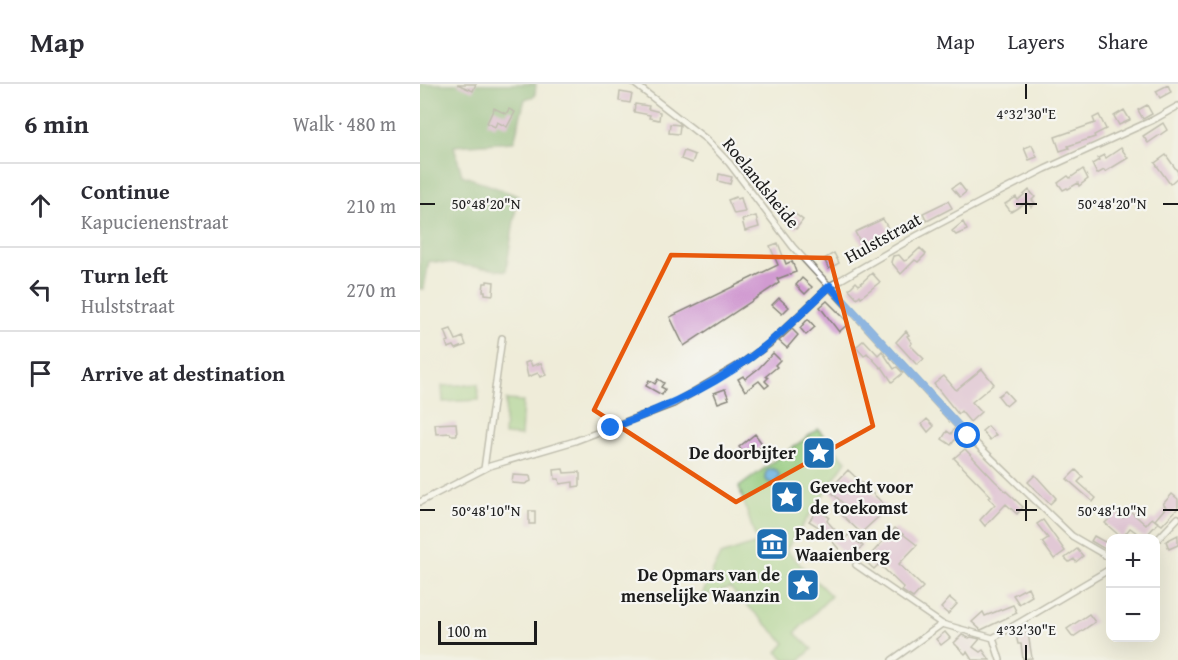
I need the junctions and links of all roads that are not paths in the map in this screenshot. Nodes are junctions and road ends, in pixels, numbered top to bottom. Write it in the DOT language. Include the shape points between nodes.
graph roads {
  1 [pos="635,84"];
  2 [pos="1178,106"];
  3 [pos="830,286"];
  4 [pos="502,338"];
  5 [pos="484,469"];
  6 [pos="420,502"];
  7 [pos="1178,518"];
  8 [pos="1160,536"];
  9 [pos="1106,556"];
  10 [pos="856,565"];
  11 [pos="1106,572"];
  12 [pos="942,624"];
  13 [pos="993,638"];
  14 [pos="892,660"];
  15 [pos="1000,660"];
  1 -- 3 [label="street, Roelandsheide" via="707,140 793,247"];
  2 -- 3 [label="street, Hulststraat" via="996,194"];
  3 -- 5 [label="street, Hulststraat" via="769,344 681,400 575,441"];
  3 -- 9 [label="street, Roelandsheide" via="1008,475 1071,536"];
  4 -- 5 [label="street"];
  5 -- 6 [label="street, Hulststraat"];
  7 -- 8 [label="street"];
  10 -- 12 [label="street"];
  11 -- 13 [label="street"];
  12 -- 13 [label="street"];
  12 -- 14 [label="street"];
  13 -- 15 [label="street"];
}
